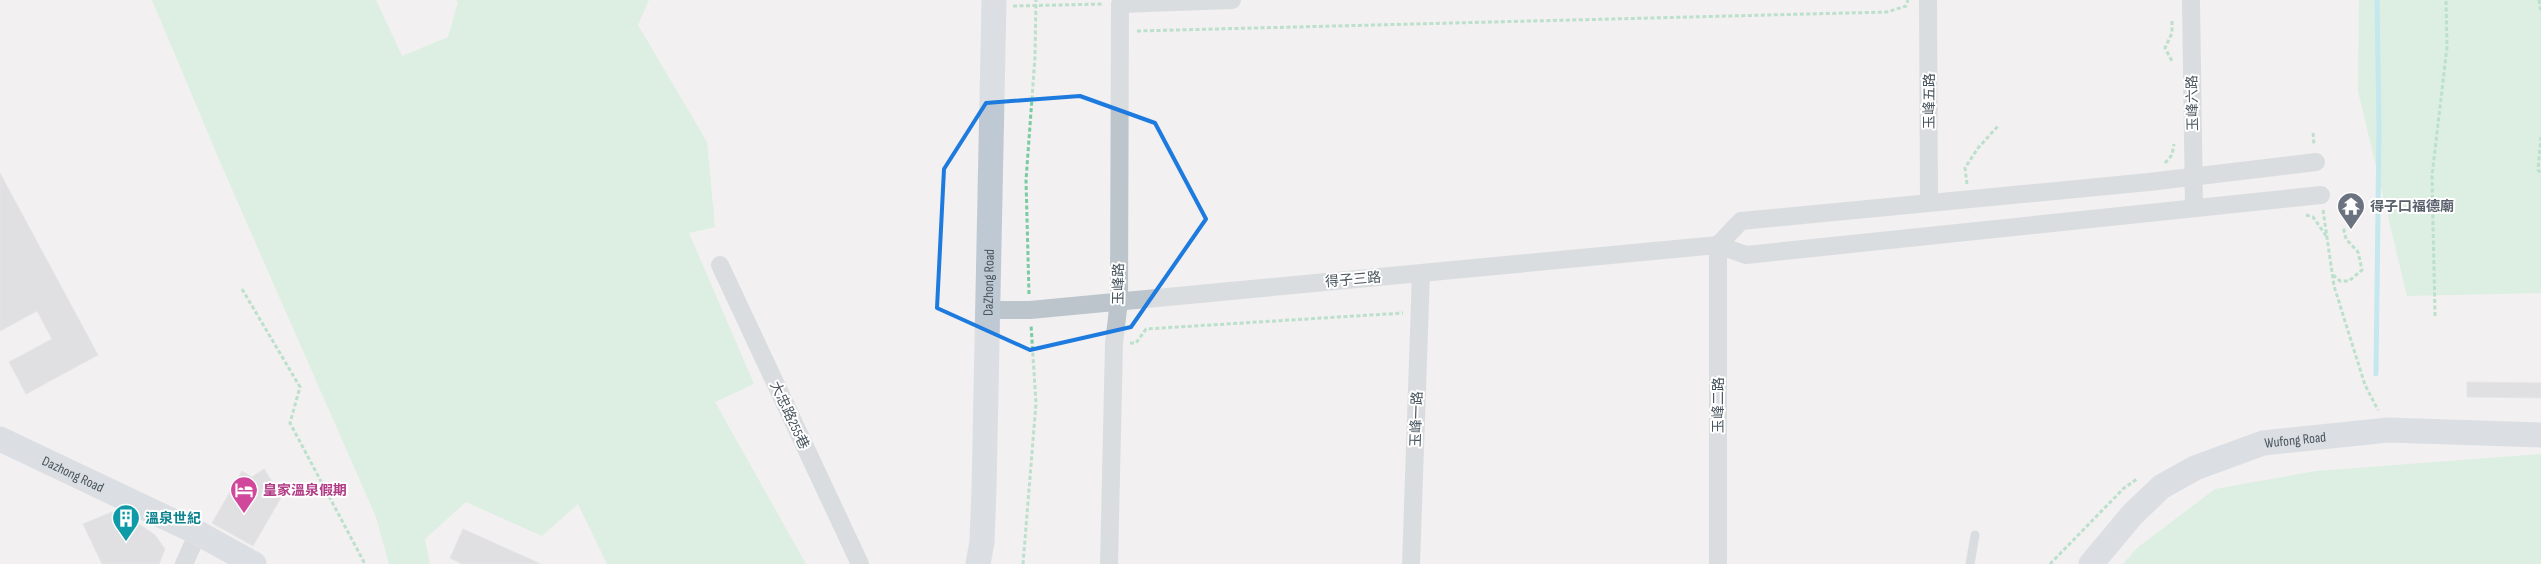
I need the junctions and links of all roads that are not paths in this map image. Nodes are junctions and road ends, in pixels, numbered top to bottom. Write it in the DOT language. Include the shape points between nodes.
graph roads {
  1 [pos="1232,0"];
  2 [pos="1928,0"];
  3 [pos="2191,0"];
  4 [pos="994,4"];
  5 [pos="2316,162"];
  6 [pos="2193,176"];
  7 [pos="2321,195"];
  8 [pos="1929,203"];
  9 [pos="2194,207"];
  10 [pos="1718,245"];
  11 [pos="720,265"];
  12 [pos="1421,273"];
  13 [pos="1119,302"];
  14 [pos="988,310"];
  15 [pos="2541,435"];
  16 [pos="0,439"];
  17 [pos="198,533"];
  18 [pos="1975,535"];
  19 [pos="184,564"];
  20 [pos="254,564"];
  21 [pos="860,564"];
  22 [pos="978,564"];
  23 [pos="1109,564"];
  24 [pos="1411,564"];
  25 [pos="1718,564"];
  26 [pos="1970,564"];
  27 [pos="2091,564"];
  1 -- 13 [label="street, 玉峰路" via="1120,4"];
  2 -- 8 [label="street, 玉峰五路"];
  3 -- 6 [label="street, 玉峰六路"];
  4 -- 14 [label="street, DaZhong Road"];
  5 -- 6 [label="street"];
  6 -- 8 [label="street"];
  6 -- 9 [label="street, 玉峰六路"];
  7 -- 9 [label="street"];
  8 -- 10 [label="street" via="1741,221"];
  9 -- 10 [label="street" via="1746,255"];
  10 -- 12 [label="street, 得子三路"];
  10 -- 25 [label="street, 玉峰二路"];
  11 -- 21 [label="street, 大忠路255巷"];
  12 -- 13 [label="street, 得子三路"];
  12 -- 24 [label="street, 玉峰一路"];
  13 -- 14 [label="street, 得子三路" via="1030,310"];
  13 -- 23 [label="street, 玉峰路" via="1114,343"];
  14 -- 22 [label="street, DaZhong Road"];
  15 -- 27 [label="street, Wufong Road" via="2388,430 2263,443 2195,468 2161,487 2132,515"];
  16 -- 17 [label="street, Dazhong Road"];
  17 -- 19 [label="street"];
  17 -- 20 [label="street, Dazhong Road"];
  18 -- 26 [label="lane"];
}
